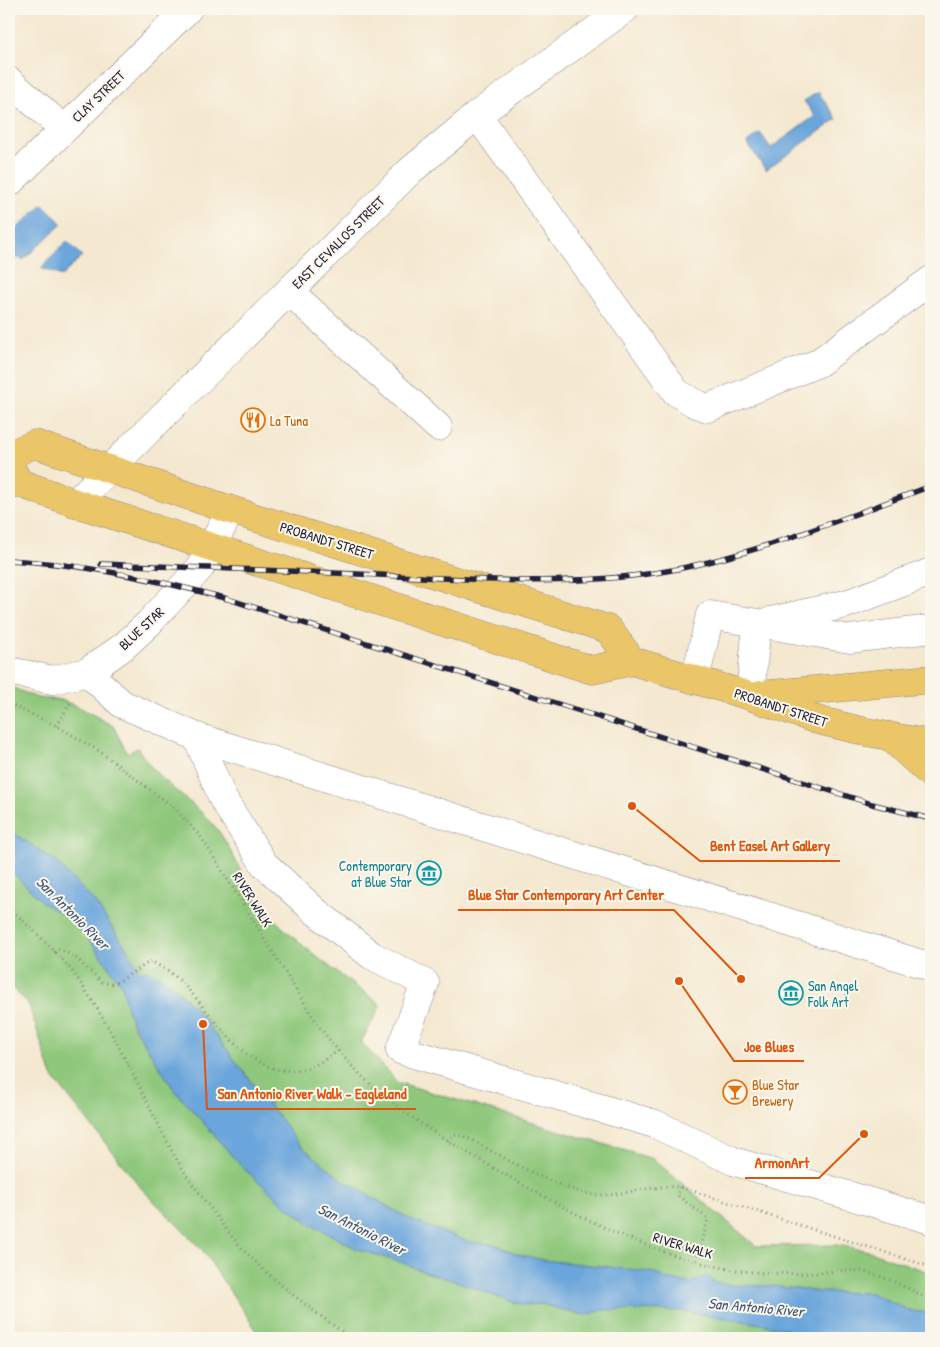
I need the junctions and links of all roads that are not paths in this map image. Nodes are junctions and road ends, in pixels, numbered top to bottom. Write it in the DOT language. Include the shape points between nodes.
graph roads {
  1 [pos="625,9"];
  2 [pos="179,12"];
  3 [pos="9,81"];
  4 [pos="477,115"];
  5 [pos="64,129"];
  6 [pos="9,183"];
  7 [pos="931,280"];
  8 [pos="289,291"];
  9 [pos="438,427"];
  10 [pos="9,455"];
  11 [pos="9,464"];
  12 [pos="109,468"];
  13 [pos="75,503"];
  14 [pos="231,510"];
  15 [pos="211,547"];
  16 [pos="931,572"];
  17 [pos="846,604"];
  18 [pos="758,624"];
  19 [pos="931,630"];
  20 [pos="850,639"];
  21 [pos="632,661"];
  22 [pos="9,671"];
  23 [pos="87,672"];
  24 [pos="695,680"];
  25 [pos="931,680"];
  26 [pos="750,696"];
  27 [pos="888,736"];
  28 [pos="197,737"];
  29 [pos="931,744"];
  30 [pos="931,774"];
  31 [pos="931,967"];
  32 [pos="931,1220"];
  1 -- 4 [label="street, EAST CEVALLOS STREET"];
  2 -- 5 [label="street, CLAY STREET"];
  3 -- 5 [label="street"];
  4 -- 7 [label="street" via="676,392 694,403 708,408 818,363"];
  4 -- 8 [label="street, EAST CEVALLOS STREET" via="410,171"];
  5 -- 6 [label="street, CLAY STREET"];
  8 -- 9 [label="street"];
  8 -- 12 [label="street, EAST CEVALLOS STREET"];
  10 -- 12 [label="main road, PROBANDT STREET" via="35,444"];
  11 -- 13 [label="main road, PROBANDT STREET" via="19,483"];
  12 -- 13 [label="street, EAST CEVALLOS STREET"];
  12 -- 14 [label="main road, PROBANDT STREET"];
  13 -- 15 [label="main road, PROBANDT STREET"];
  14 -- 15 [label="street, BLUE STAR"];
  14 -- 21 [label="main road, PROBANDT STREET" via="608,629"];
  15 -- 21 [label="main road, PROBANDT STREET" via="592,670"];
  15 -- 23 [label="street, BLUE STAR" via="200,568 148,624 123,647"];
  16 -- 17 [label="street"];
  17 -- 18 [label="street"];
  17 -- 20 [label="street"];
  18 -- 20 [label="street"];
  18 -- 24 [label="street" via="710,615"];
  18 -- 26 [label="street"];
  19 -- 20 [label="street"];
  21 -- 24 [label="main road, PROBANDT STREET"];
  22 -- 23 [label="street, BLUE STAR" via="53,680"];
  23 -- 28 [label="street" via="122,704"];
  24 -- 26 [label="main road, PROBANDT STREET"];
  25 -- 26 [label="main road"];
  26 -- 27 [label="main road, PROBANDT STREET" via="817,720"];
  27 -- 29 [label="main road, PROBANDT STREET"];
  27 -- 30 [label="main road"];
  28 -- 31 [label="street"];
  28 -- 32 [label="street" via="223,799 264,864 315,911 371,955 425,983 400,1050 655,1124 734,1161"];
}
